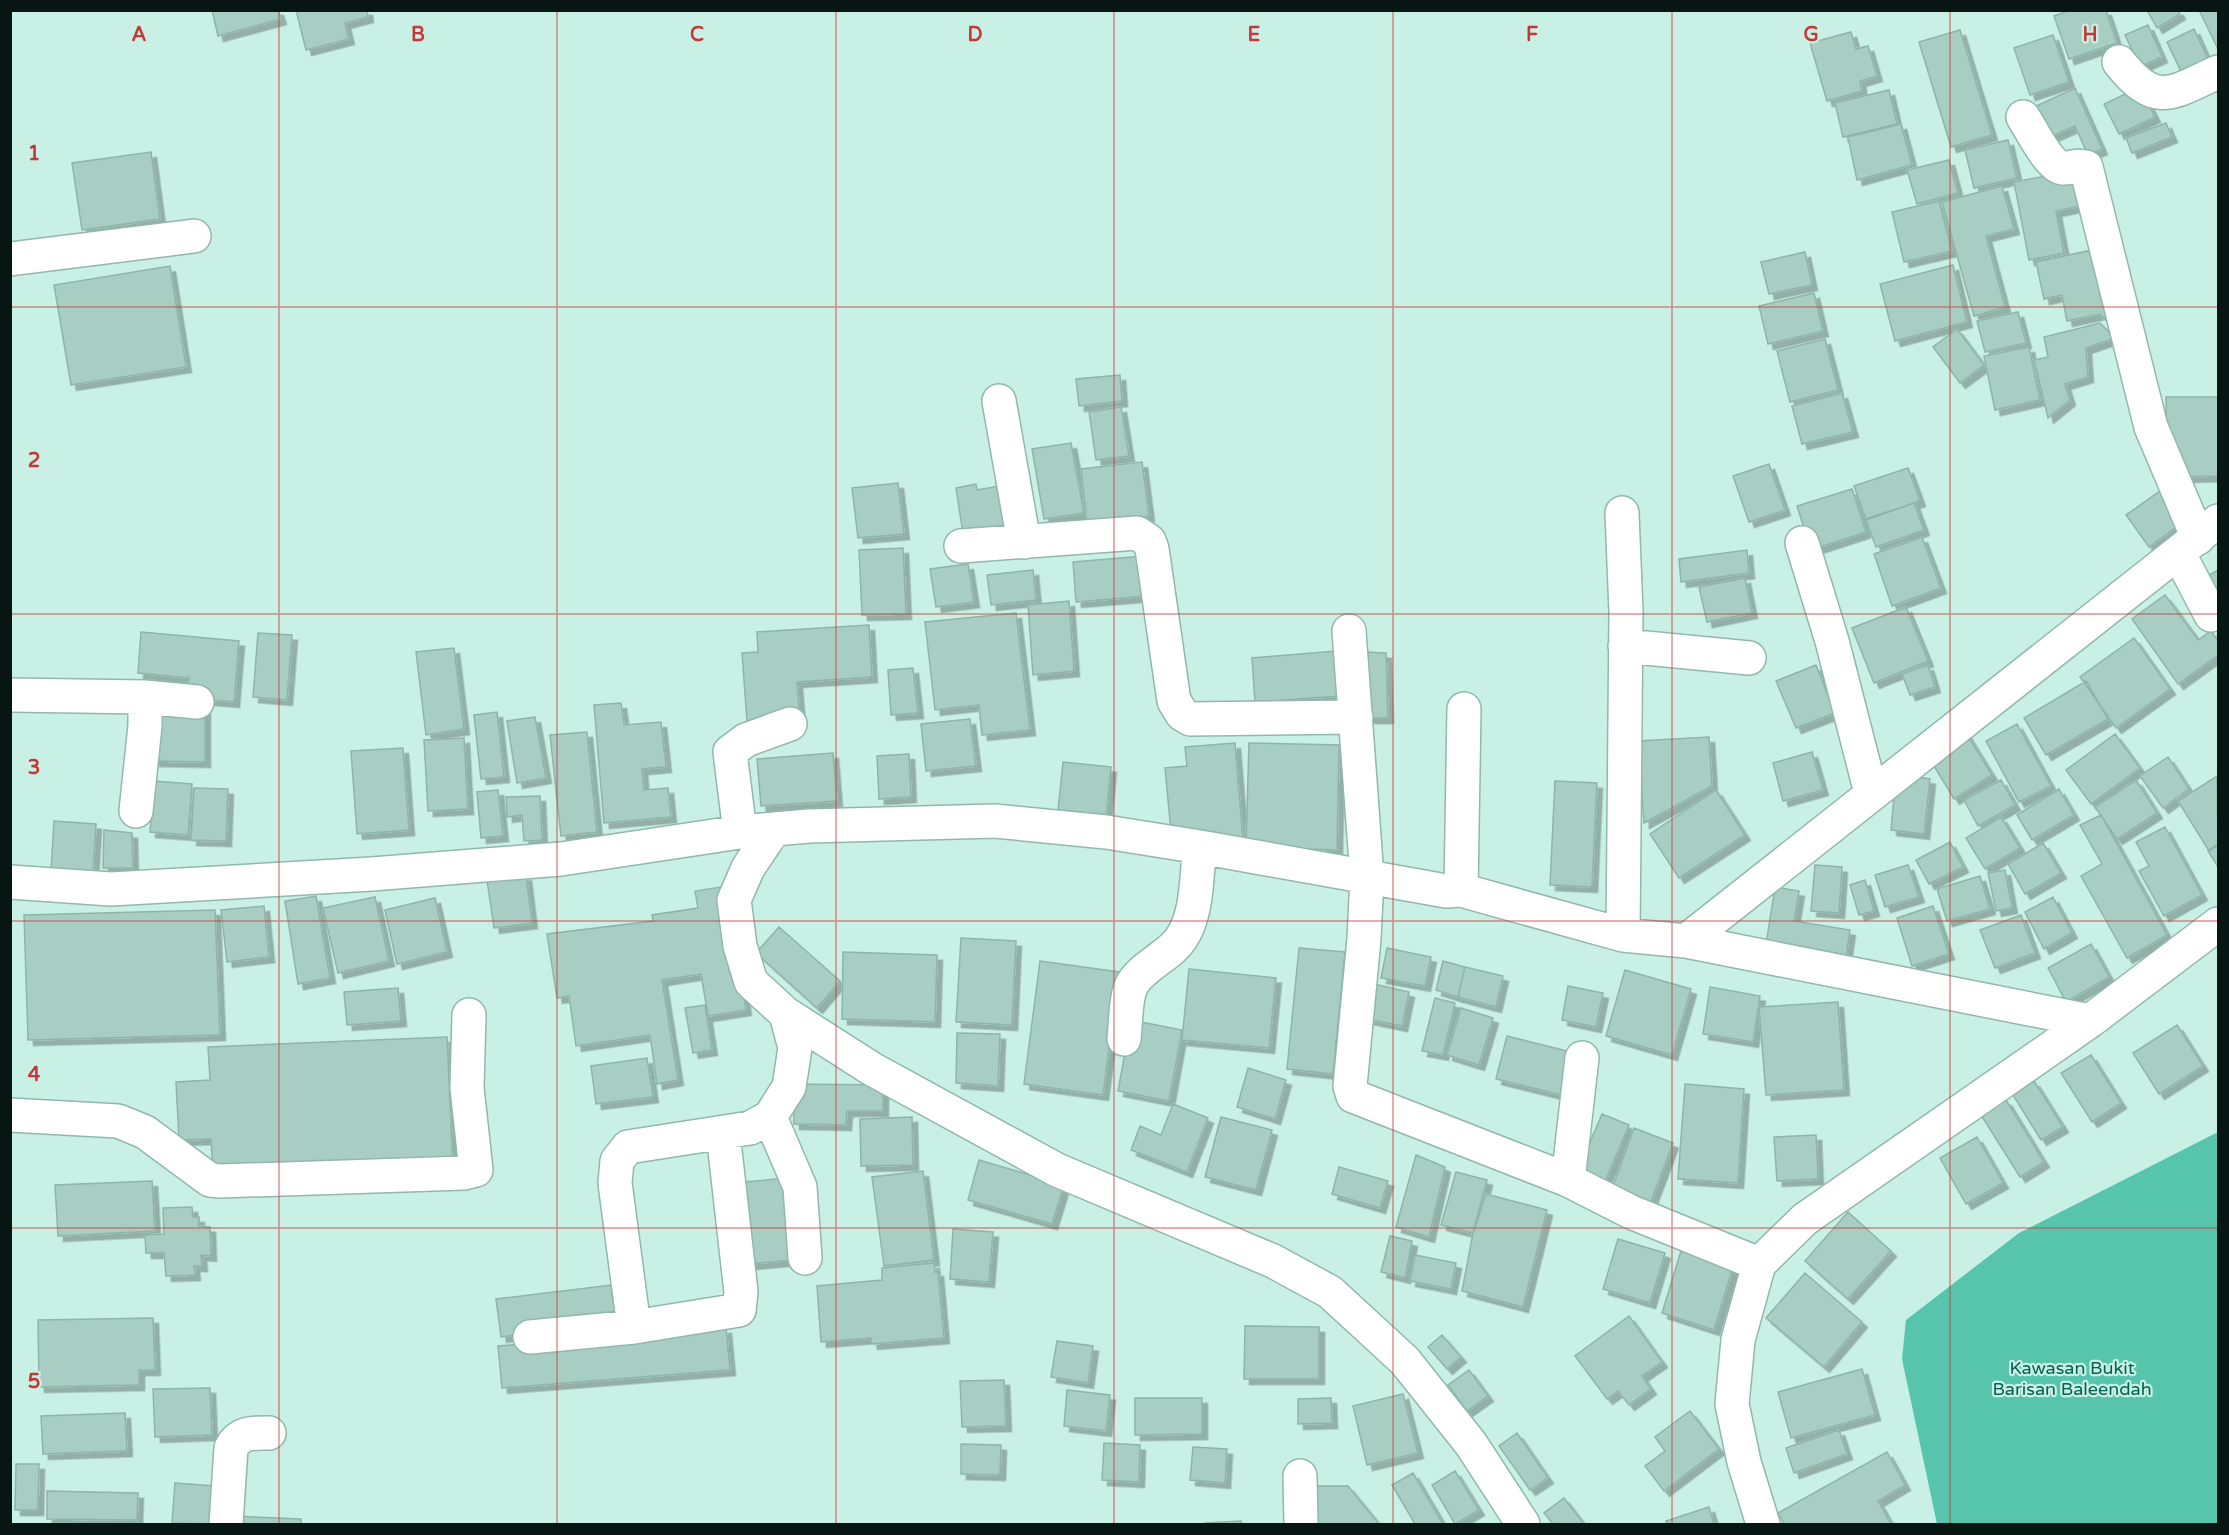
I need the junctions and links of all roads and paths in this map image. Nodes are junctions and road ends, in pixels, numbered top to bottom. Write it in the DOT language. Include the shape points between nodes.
graph roads {
  1 [pos="2119,62"];
  2 [pos="2218,72"];
  3 [pos="2023,117"];
  4 [pos="194,236"];
  5 [pos="10,259"];
  6 [pos="999,401"];
  7 [pos="1622,513"];
  8 [pos="2199,538"];
  9 [pos="1024,542"];
  10 [pos="1802,543"];
  11 [pos="961,546"];
  12 [pos="2211,615"];
  13 [pos="1349,631"];
  14 [pos="1625,646"];
  15 [pos="1749,658"];
  16 [pos="10,695"];
  17 [pos="145,697"];
  18 [pos="197,702"];
  19 [pos="1464,709"];
  20 [pos="1356,717"];
  21 [pos="790,724"];
  22 [pos="1871,793"];
  23 [pos="136,811"];
  24 [pos="774,829"];
  25 [pos="740,832"];
  26 [pos="1200,847"];
  27 [pos="1367,877"];
  28 [pos="10,882"];
  29 [pos="1461,890"];
  30 [pos="2218,924"];
  31 [pos="1623,935"];
  32 [pos="1686,941"];
  33 [pos="786,1014"];
  34 [pos="469,1015"];
  35 [pos="2090,1021"];
  36 [pos="1124,1039"];
  37 [pos="1582,1058"];
  38 [pos="10,1114"];
  39 [pos="770,1118"];
  40 [pos="723,1133"];
  41 [pos="1568,1180"];
  42 [pos="805,1258"];
  43 [pos="1759,1264"];
  44 [pos="634,1327"];
  45 [pos="530,1337"];
  46 [pos="269,1432"];
  47 [pos="1300,1476"];
  48 [pos="226,1524"];
  49 [pos="1301,1524"];
  50 [pos="1523,1524"];
  51 [pos="1763,1524"];
  1 -- 2 [label="street" via="2151,92 2172,93"];
  3 -- 8 [label="street" via="2053,164 2062,168 2086,167 2090,176 2151,427"];
  4 -- 5 [label="street"];
  6 -- 9 [label="street"];
  7 -- 14 [label="street"];
  8 -- 12 [label="street"];
  8 -- 22 [label="street"];
  9 -- 11 [label="street"];
  9 -- 20 [label="street" via="1137,533 1149,541 1174,701 1190,719"];
  10 -- 22 [label="street"];
  13 -- 20 [label="street"];
  14 -- 15 [label="street"];
  14 -- 31 [label="street"];
  16 -- 17 [label="street"];
  17 -- 18 [label="street"];
  17 -- 23 [label="street"];
  19 -- 29 [label="street"];
  20 -- 27 [label="street"];
  21 -- 25 [label="street" via="746,740 730,752"];
  22 -- 32 [label="street"];
  24 -- 25 [label="street"];
  24 -- 26 [label="street" via="995,821 1106,832"];
  24 -- 33 [label="street" via="748,868 734,900 740,946 751,982"];
  25 -- 28 [label="street" via="561,859 383,873 111,889"];
  26 -- 27 [label="street"];
  26 -- 36 [label="street" via="1191,917 1183,937 1169,953 1135,979 1130,989"];
  27 -- 29 [label="street" via="1446,891"];
  27 -- 41 [label="street" via="1350,1086 1353,1096"];
  29 -- 31 [label="street"];
  30 -- 35 [label="street"];
  31 -- 32 [label="street"];
  32 -- 35 [label="street"];
  33 -- 39 [label="street" via="795,1048 789,1087"];
  33 -- 50 [label="street" via="872,1069 1056,1170 1273,1261 1330,1292 1405,1361 1472,1444"];
  34 -- 38 [label="street" via="468,1088 476,1170 464,1173 210,1180 145,1132 118,1121"];
  35 -- 43 [label="street" via="1805,1220"];
  37 -- 41 [label="street"];
  39 -- 40 [label="street" via="750,1128"];
  39 -- 42 [label="street" via="800,1187"];
  40 -- 44 [label="street" via="628,1147 617,1161 615,1184"];
  40 -- 44 [label="street" via="740,1307 736,1312"];
  41 -- 43 [label="street" via="1630,1212"];
  43 -- 51 [label="street" via="1738,1340 1732,1404"];
  44 -- 45 [label="street"];
  46 -- 48 [label="street" via="246,1434 231,1448"];
  47 -- 49 [label="street"];
}
